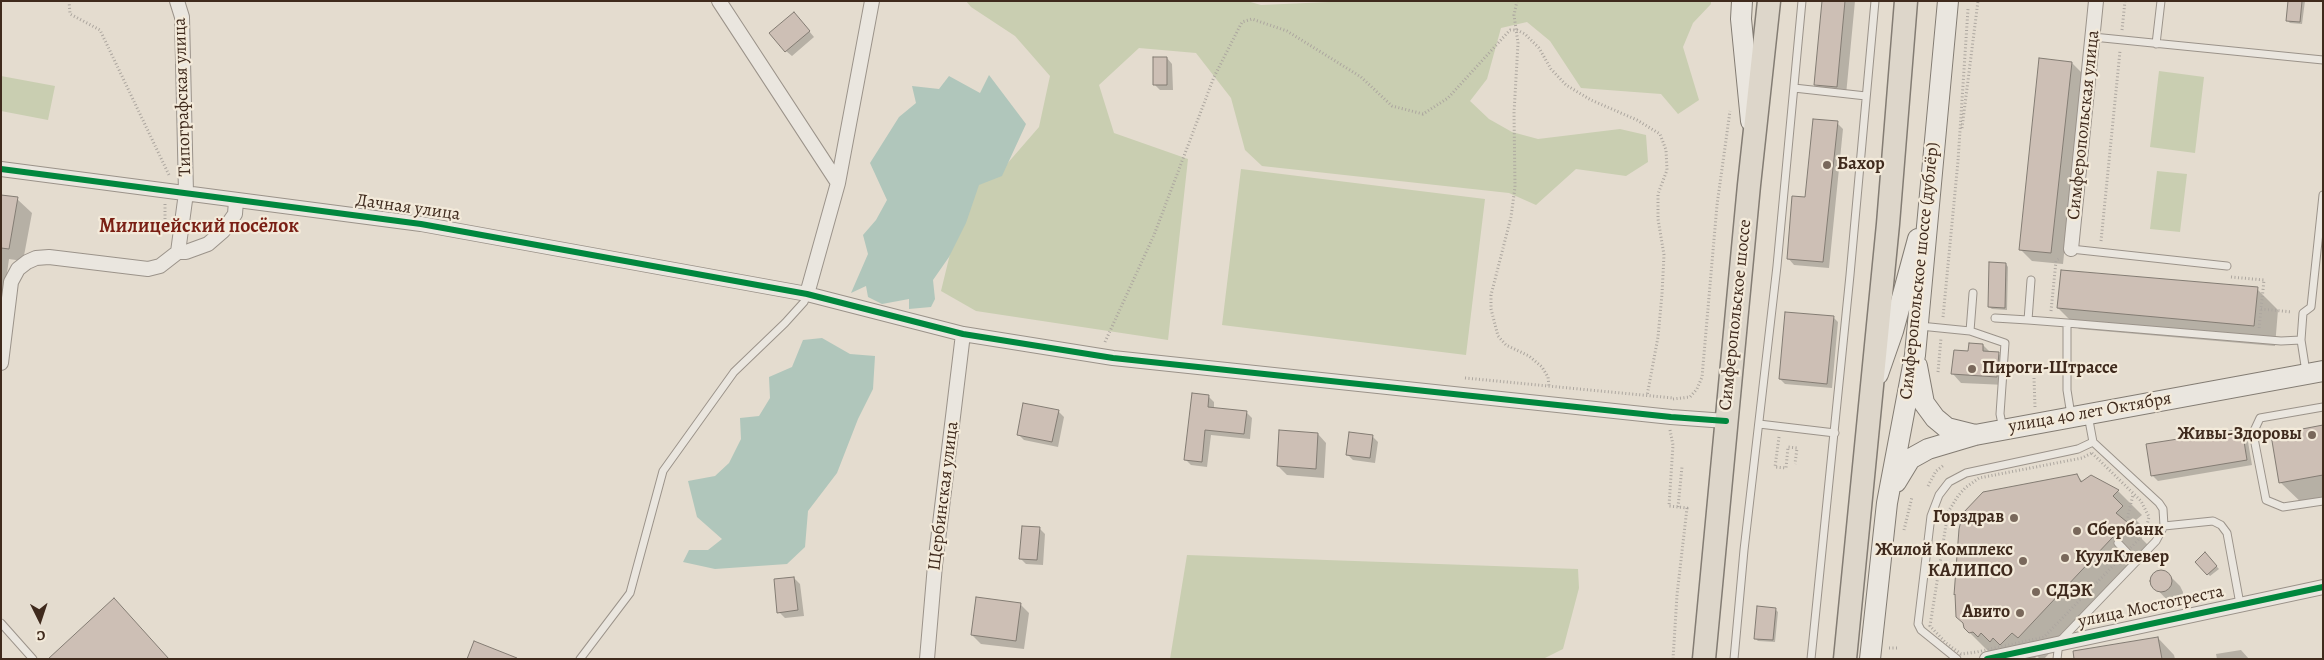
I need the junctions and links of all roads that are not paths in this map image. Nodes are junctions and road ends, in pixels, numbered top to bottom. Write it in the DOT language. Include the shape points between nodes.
graph roads {
  1 [pos="177,1"];
  2 [pos="719,1"];
  3 [pos="872,1"];
  4 [pos="1742,1"];
  5 [pos="1770,1"];
  6 [pos="1802,1"];
  7 [pos="1875,1"];
  8 [pos="1906,1"];
  9 [pos="1936,1"];
  10 [pos="1948,1"];
  11 [pos="2096,1"];
  12 [pos="2160,1"];
  13 [pos="2093,37"];
  14 [pos="2156,44"];
  15 [pos="2323,60"];
  16 [pos="1794,88"];
  17 [pos="1866,96"];
  18 [pos="1936,131"];
  19 [pos="1754,141"];
  20 [pos="1,169"];
  21 [pos="838,184"];
  22 [pos="181,192"];
  23 [pos="2323,194"];
  24 [pos="236,201"];
  25 [pos="1929,206"];
  26 [pos="2072,249"];
  27 [pos="178,252"];
  28 [pos="2227,266"];
  29 [pos="2031,280"];
  30 [pos="1973,293"];
  31 [pos="807,294"];
  32 [pos="1995,318"];
  33 [pos="2028,320"];
  34 [pos="2066,323"];
  35 [pos="1917,326"];
  36 [pos="1970,331"];
  37 [pos="963,334"];
  38 [pos="2301,340"];
  39 [pos="1915,355"];
  40 [pos="1,363"];
  41 [pos="2315,372"];
  42 [pos="1871,396"];
  43 [pos="2323,407"];
  44 [pos="2079,416"];
  45 [pos="1726,421"];
  46 [pos="1758,424"];
  47 [pos="2003,429"];
  48 [pos="1835,433"];
  49 [pos="1974,435"];
  50 [pos="2092,442"];
  51 [pos="2323,501"];
  52 [pos="1888,503"];
  53 [pos="2164,526"];
  54 [pos="2118,543"];
  55 [pos="2135,562"];
  56 [pos="2323,587"];
  57 [pos="2240,604"];
  58 [pos="1,623"];
  59 [pos="2059,642"];
  60 [pos="33,659"];
  61 [pos="580,659"];
  62 [pos="927,659"];
  63 [pos="1704,659"];
  64 [pos="1734,659"];
  65 [pos="1811,659"];
  66 [pos="1846,659"];
  67 [pos="1870,659"];
  68 [pos="1957,659"];
  69 [pos="1987,659"];
  70 [pos="2058,659"];
  1 -- 22 [label="street, Типографская улица" via="182,17"];
  2 -- 21 [label="street"];
  3 -- 21 [label="street"];
  4 -- 19 [label="main road" via="1747,92"];
  5 -- 19 [label="main road, Симферопольское шоссе"];
  6 -- 16 [label="lane"];
  7 -- 17 [label="lane"];
  8 -- 42 [label="main road"];
  9 -- 18 [label="main road"];
  10 -- 18 [label="main road, Симферопольское шоссе (дублёр)"];
  11 -- 13 [label="street, Симферопольская улица"];
  12 -- 14 [label="lane"];
  13 -- 14 [label="lane"];
  13 -- 26 [label="street, Симферопольская улица"];
  14 -- 15 [label="lane"];
  16 -- 17 [label="lane"];
  16 -- 46 [label="lane"];
  17 -- 48 [label="lane"];
  18 -- 25 [label="main road, Симферопольское шоссе (дублёр)"];
  19 -- 45 [label="main road, Симферопольское шоссе"];
  20 -- 22 [label="street, Дачная улица"];
  21 -- 31 [label="street"];
  22 -- 24 [label="street, Дачная улица"];
  22 -- 27 [label="street, Типографская улица"];
  23 -- 38 [label="lane" via="2311,307 2303,313"];
  24 -- 27 [label="street" via="235,214 223,231 208,244"];
  24 -- 31 [label="street, Дачная улица" via="421,224"];
  25 -- 35 [label="main road, Симферопольское шоссе (дублёр)"];
  25 -- 42 [label="main road" via="1912,253"];
  26 -- 28 [label="lane"];
  27 -- 40 [label="street" via="160,266 148,269 49,257 27,262 18,269 12,282"];
  29 -- 33 [label="lane"];
  30 -- 36 [label="lane"];
  31 -- 37 [label="street, Дачная улица"];
  31 -- 61 [label="lane" via="791,316 734,372 663,472 630,593"];
  32 -- 33 [label="lane"];
  33 -- 34 [label="lane"];
  34 -- 38 [label="lane"];
  34 -- 44 [label="lane" via="2067,390"];
  35 -- 36 [label="lane"];
  35 -- 39 [label="main road, Симферопольское шоссе (дублёр)"];
  36 -- 47 [label="lane" via="2005,343 2000,414"];
  37 -- 45 [label="street, Дачная улица" via="1113,358"];
  37 -- 62 [label="street, Щербинская улица"];
  38 -- 41 [label="lane"];
  39 -- 49 [label="main road" via="1924,403 1935,418 1947,428"];
  39 -- 52 [label="main road, Симферопольское шоссе (дублёр)"];
  41 -- 44 [label="main road, улица 40 лет Октября"];
  42 -- 66 [label="main road"];
  43 -- 51 [label="lane" via="2260,418 2253,433 2266,500 2283,507"];
  44 -- 47 [label="main road, улица 40 лет Октября"];
  44 -- 50 [label="lane"];
  45 -- 63 [label="main road, Симферопольское шоссе"];
  46 -- 48 [label="lane"];
  46 -- 64 [label="lane"];
  47 -- 49 [label="main road, улица 40 лет Октября"];
  48 -- 65 [label="lane"];
  49 -- 52 [label="main road, улица 40 лет Октября" via="1928,449 1910,460 1898,477"];
  50 -- 53 [label="lane" via="2159,502"];
  50 -- 68 [label="lane" via="2078,449 1966,473 1949,482 1939,495 1931,516 1918,624"];
  52 -- 67 [label="main road, Симферопольское шоссе (дублёр)"];
  53 -- 55 [label="lane" via="2156,541"];
  53 -- 57 [label="lane" via="2212,521 2221,525 2227,533"];
  54 -- 55 [label="lane"];
  55 -- 59 [label="lane"];
  56 -- 57 [label="street, улица Мостотреста"];
  57 -- 59 [label="street, улица Мостотреста"];
  58 -- 60 [label="lane"];
  59 -- 69 [label="street, улица Мостотреста"];
  59 -- 70 [label="lane"];
}
